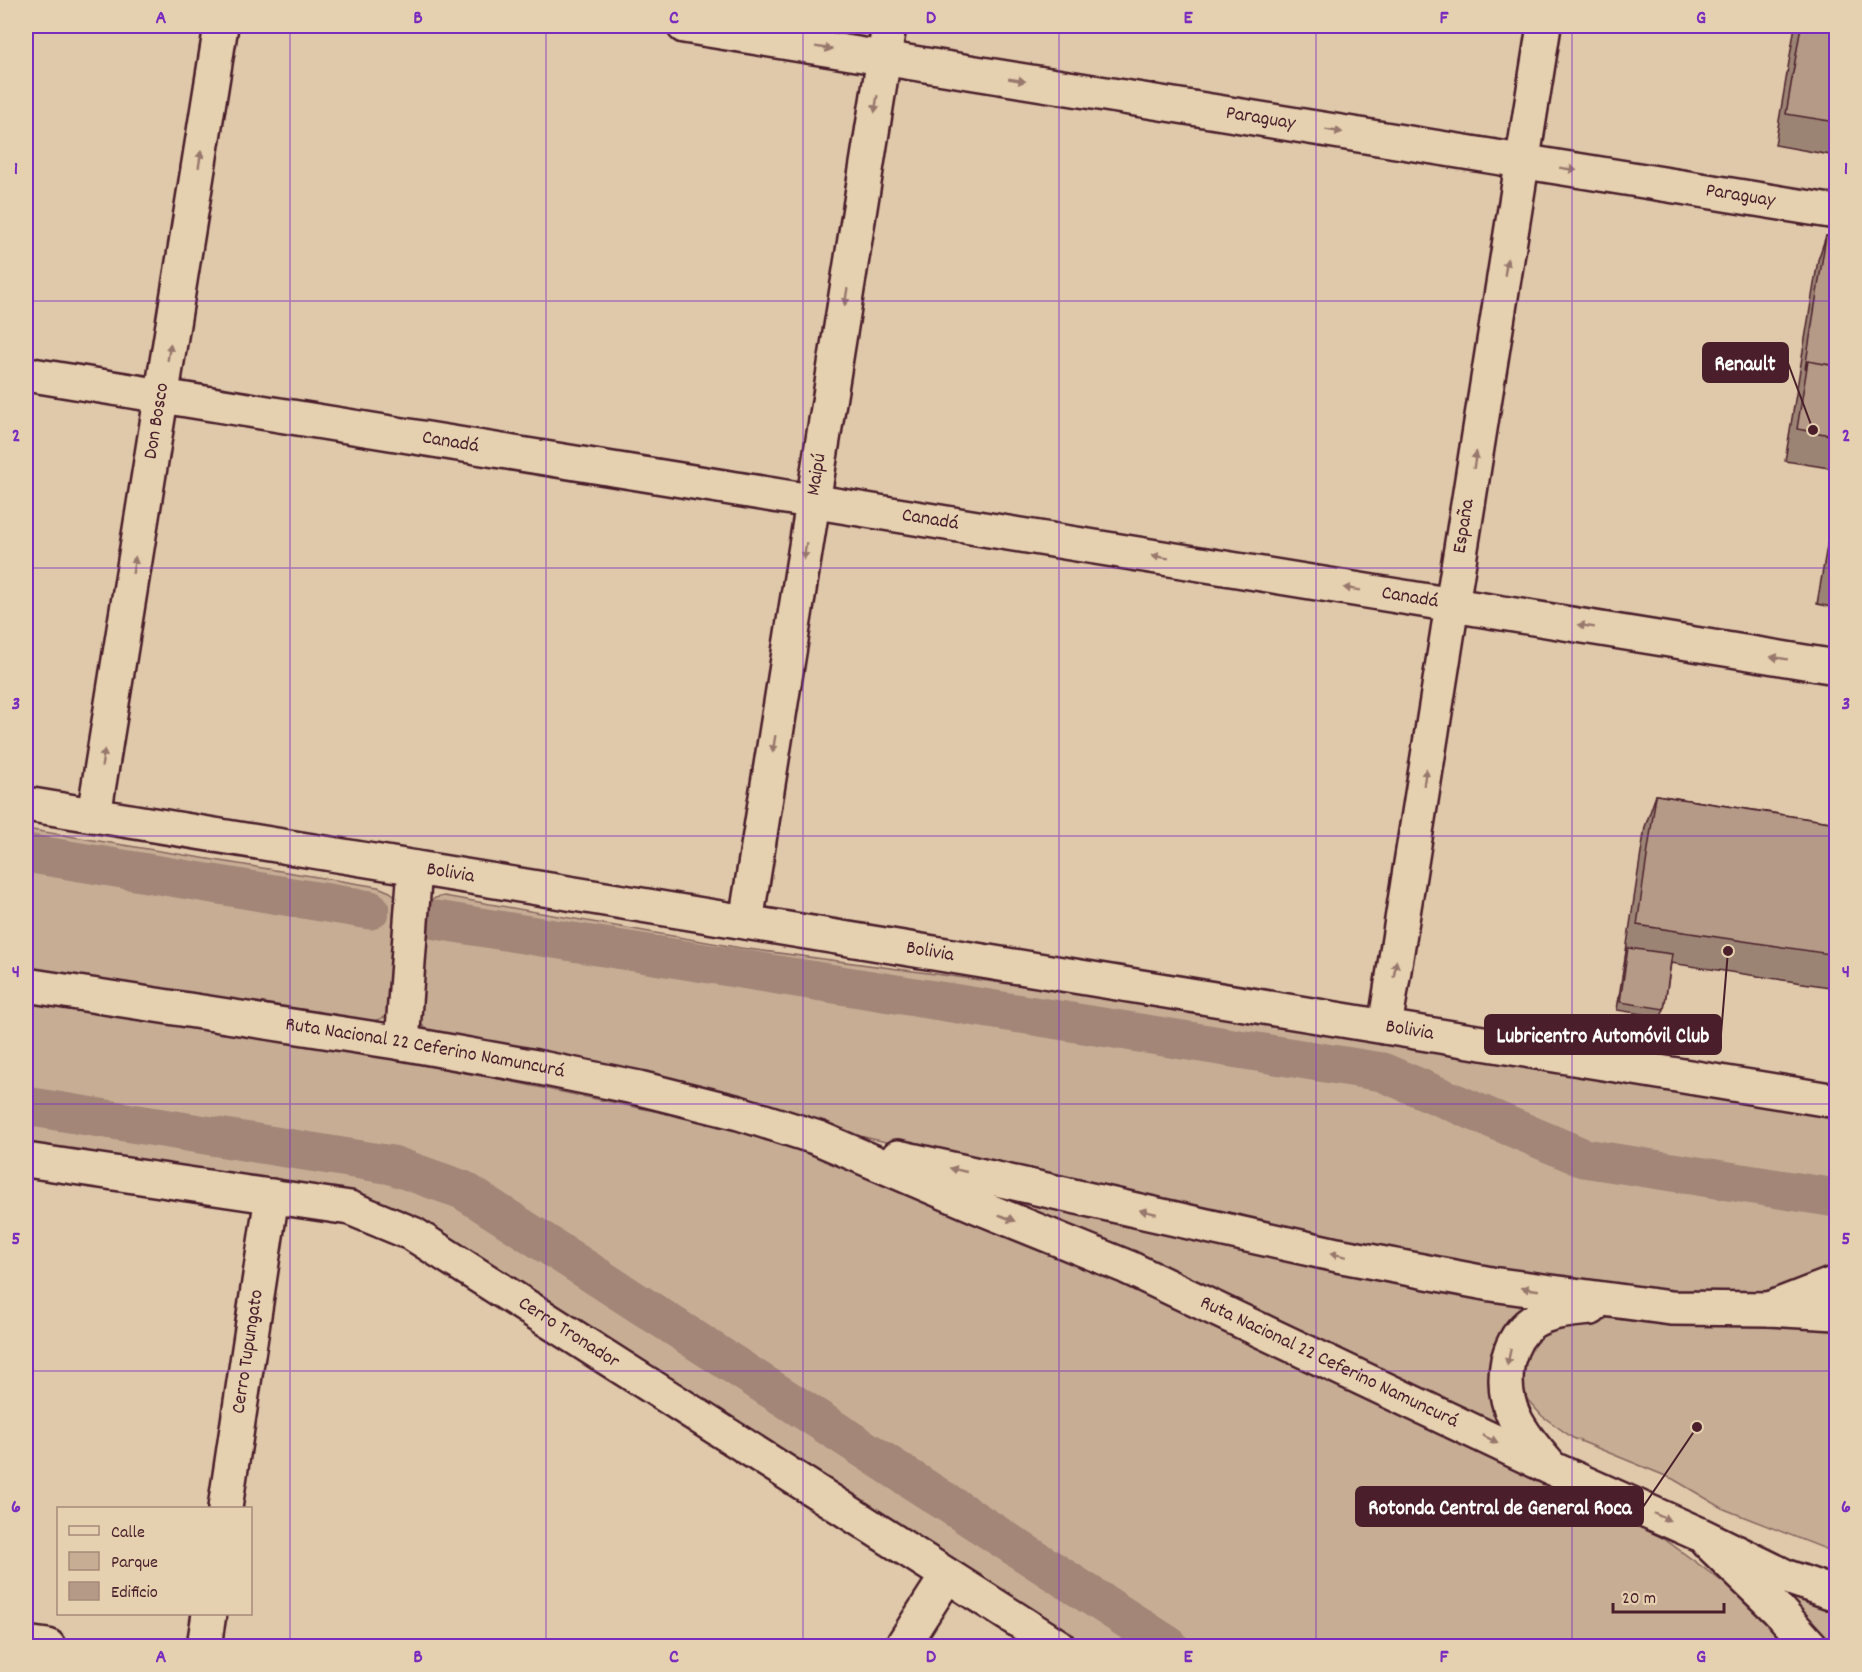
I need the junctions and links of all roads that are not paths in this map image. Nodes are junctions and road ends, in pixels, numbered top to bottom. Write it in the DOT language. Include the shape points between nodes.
graph roads {
  1 [pos="221,26"];
  2 [pos="684,26"];
  3 [pos="889,26"];
  4 [pos="1544,26"];
  5 [pos="884,58"];
  6 [pos="1523,161"];
  7 [pos="1836,212"];
  8 [pos="26,374"];
  9 [pos="161,396"];
  10 [pos="813,501"];
  11 [pos="1452,605"];
  12 [pos="1836,667"];
  13 [pos="26,804"];
  14 [pos="94,815"];
  15 [pos="415,868"];
  16 [pos="746,922"];
  17 [pos="26,985"];
  18 [pos="1385,1027"];
  19 [pos="402,1042"];
  20 [pos="1836,1101"];
  21 [pos="818,1138"];
  22 [pos="26,1160"];
  23 [pos="273,1196"];
  24 [pos="1836,1283"];
  25 [pos="1671,1308"];
  26 [pos="1769,1309"];
  27 [pos="1836,1313"];
  28 [pos="1551,1468"];
  29 [pos="225,1507"];
  30 [pos="1699,1533"];
  31 [pos="947,1576"];
  32 [pos="1836,1594"];
  33 [pos="209,1615"];
  34 [pos="26,1643"];
  35 [pos="48,1647"];
  36 [pos="204,1647"];
  37 [pos="902,1647"];
  38 [pos="1058,1647"];
  39 [pos="1811,1647"];
  9 -- 1 [label="main road, Don Bosco, one-way"];
  2 -- 5 [label="main road, Paraguay, one-way"];
  3 -- 5 [label="main road, Maipú"];
  4 -- 6 [label="main road, España"];
  5 -- 6 [label="main road, Paraguay, one-way"];
  5 -- 10 [label="main road, Maipú, one-way"];
  6 -- 7 [label="main road, Paraguay, one-way"];
  11 -- 6 [label="main road, España, one-way"];
  8 -- 9 [label="main road, Canadá"];
  9 -- 10 [label="main road, Canadá"];
  14 -- 9 [label="main road, Don Bosco, one-way"];
  11 -- 10 [label="main road, Canadá, one-way"];
  10 -- 16 [label="main road, Maipú, one-way"];
  12 -- 11 [label="main road, Canadá, one-way"];
  18 -- 11 [label="main road, España, one-way"];
  13 -- 14 [label="main road, Bolivia"];
  14 -- 15 [label="main road, Bolivia"];
  15 -- 16 [label="main road, Bolivia"];
  15 -- 19 [label="main road"];
  16 -- 18 [label="main road, Bolivia"];
  17 -- 19 [label="main road, Ruta Nacional 22 Ceferino Namuncurá"];
  18 -- 20 [label="main road, Bolivia"];
  19 -- 21 [label="main road, Ruta Nacional 22 Ceferino Namuncurá" via="639,1088"];
  25 -- 21 [label="main road, Ruta Nacional 22 Ceferino Namuncurá, one-way" via="1491,1284 1337,1255"];
  21 -- 28 [label="main road, Ruta Nacional 22 Ceferino Namuncurá, one-way" via="1127,1267"];
  22 -- 23 [label="main road, Cerro Tronador"];
  23 -- 29 [label="main road, Cerro Tupungato"];
  23 -- 31 [label="main road, Cerro Tronador" via="350,1208 414,1234"];
  24 -- 26 [label="main road"];
  25 -- 26 [label="main road, Ruta Nacional 22 Ceferino Namuncurá"];
  25 -- 28 [label="main road, one-way" via="1590,1308 1553,1313 1533,1321 1520,1334 1511,1348 1506,1372 1509,1408 1525,1437"];
  26 -- 27 [label="main road, Ruta Nacional 22 Ceferino Namuncurá"];
  28 -- 30 [label="main road, Ruta Nacional 22 Ceferino Namuncurá, one-way"];
  30 -- 32 [label="main road, Ruta Nacional 22 Ceferino Namuncurá" via="1787,1577"];
  30 -- 39 [label="main road"];
  31 -- 37 [label="main road"];
  31 -- 38 [label="main road, Cerro Tronador"];
  33 -- 36 [label="main road"];
  34 -- 35 [label="main road"];
}
